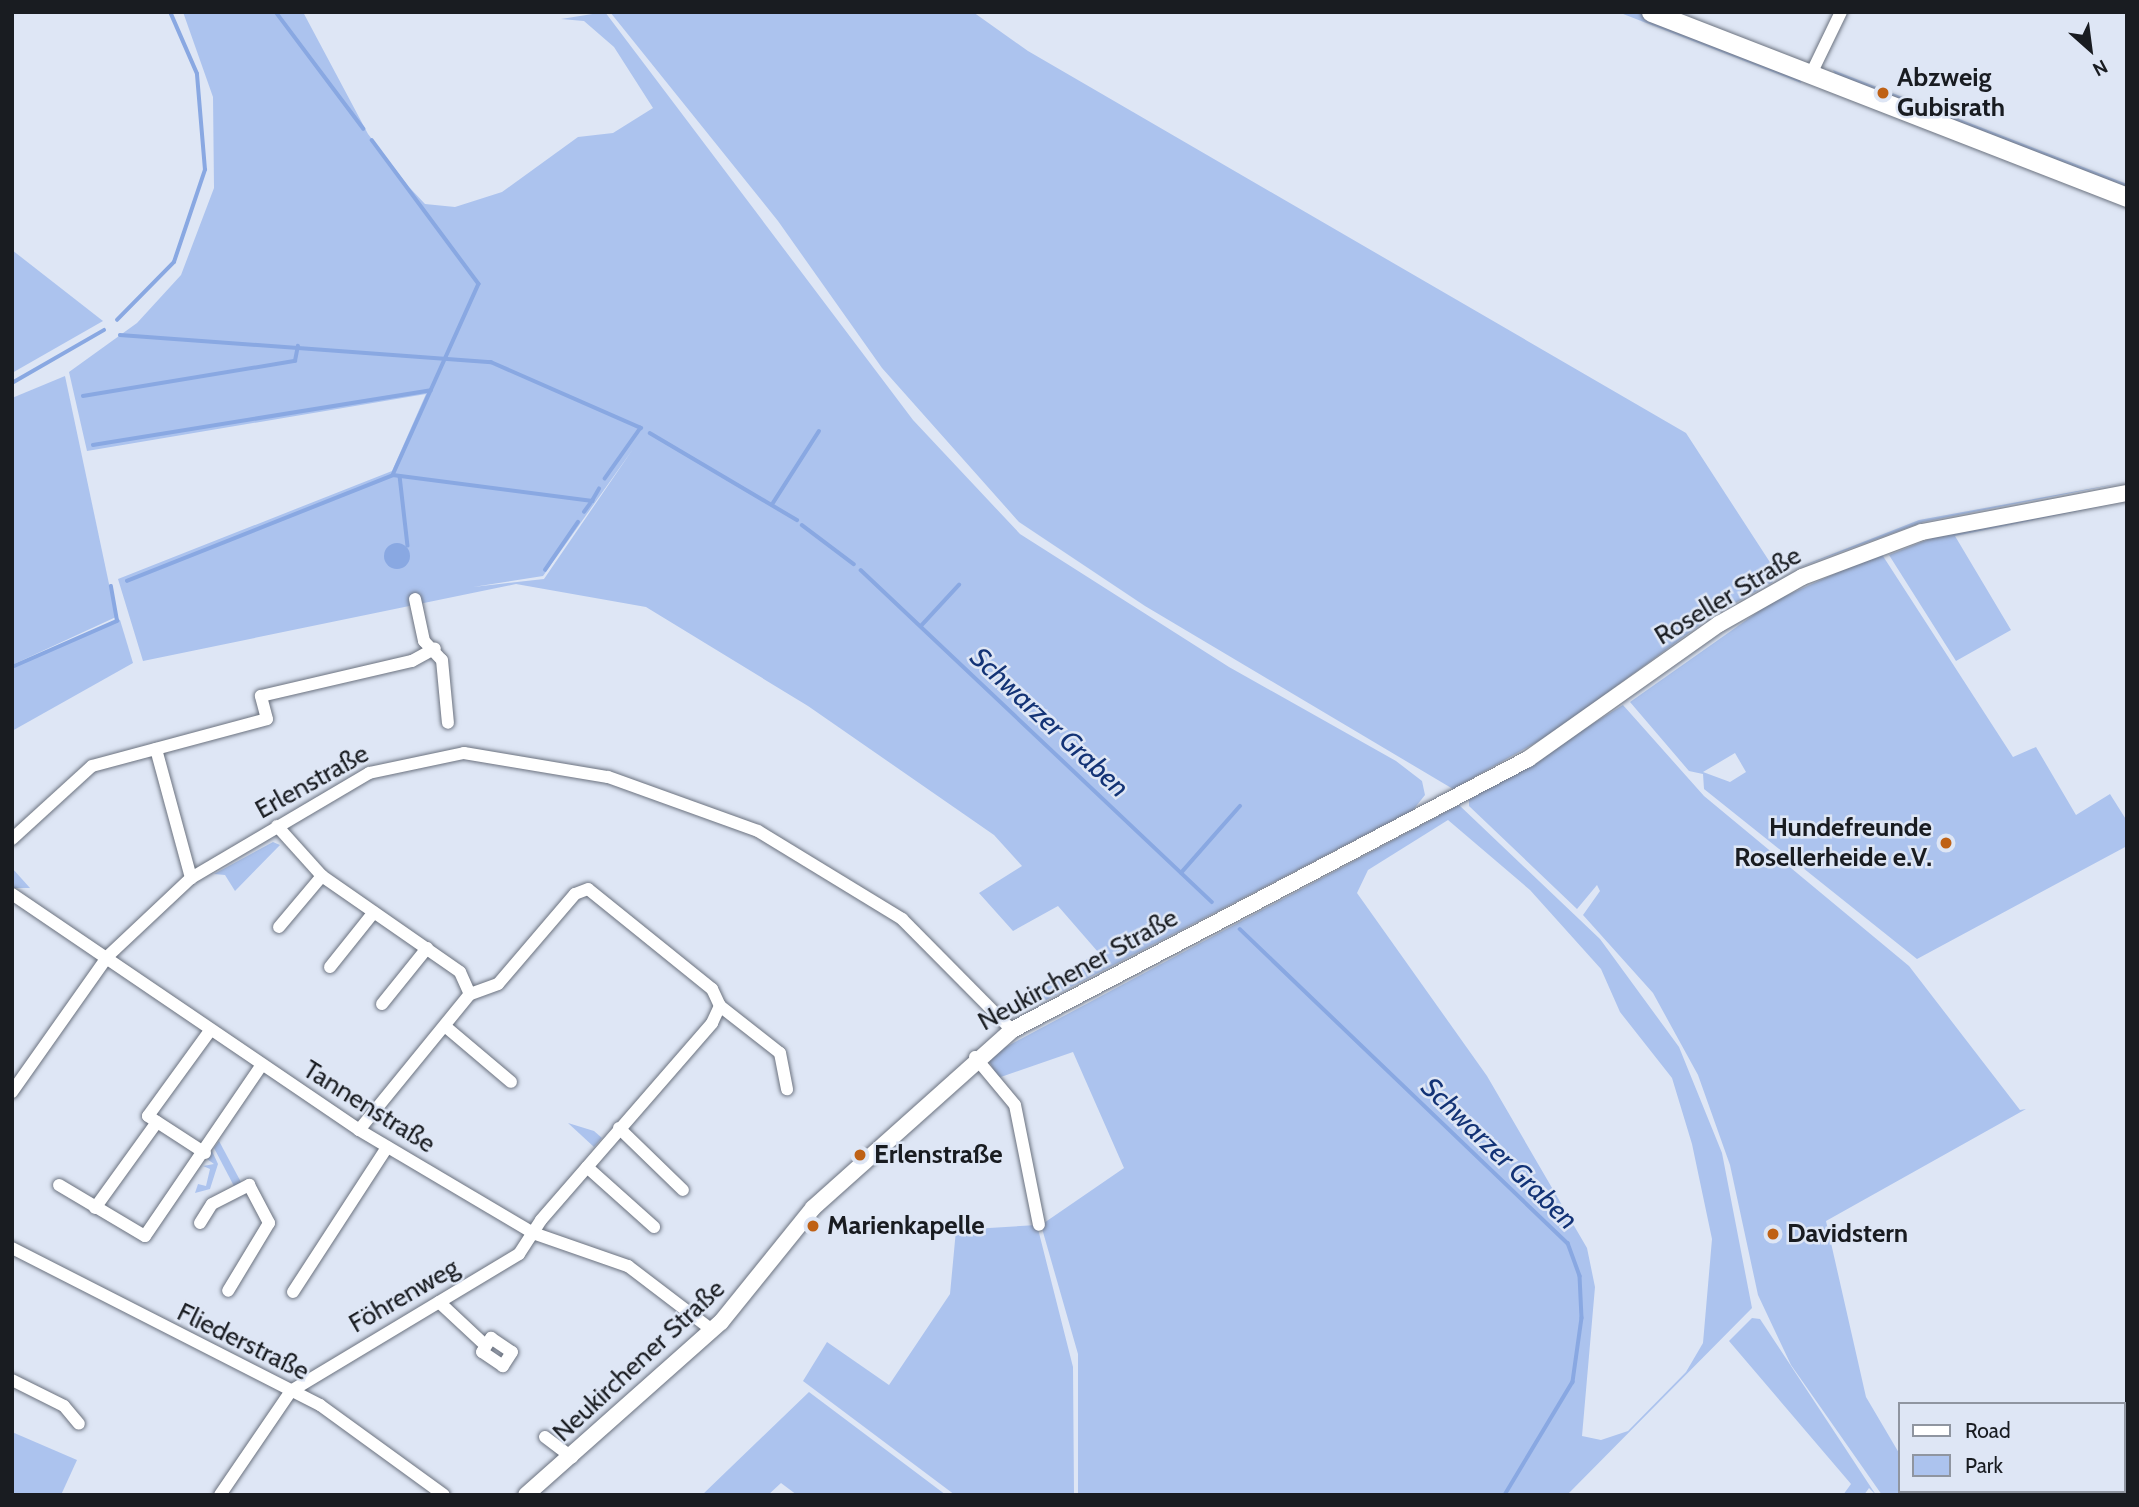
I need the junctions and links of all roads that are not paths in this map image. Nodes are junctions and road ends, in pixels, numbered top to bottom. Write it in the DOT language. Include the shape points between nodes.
graph roads {
  1 [pos="1651,12"];
  2 [pos="1840,12"];
  3 [pos="1811,74"];
  4 [pos="2127,197"];
  5 [pos="2127,493"];
  6 [pos="415,599"];
  7 [pos="435,648"];
  8 [pos="448,723"];
  9 [pos="156,749"];
  10 [pos="1540,751"];
  11 [pos="277,826"];
  12 [pos="12,839"];
  13 [pos="322,876"];
  14 [pos="191,877"];
  15 [pos="14,895"];
  16 [pos="374,912"];
  17 [pos="279,927"];
  18 [pos="427,948"];
  19 [pos="108,956"];
  20 [pos="330,967"];
  21 [pos="471,994"];
  22 [pos="382,1004"];
  23 [pos="719,1009"];
  24 [pos="446,1027"];
  25 [pos="1012,1030"];
  26 [pos="209,1032"];
  27 [pos="975,1057"];
  28 [pos="261,1066"];
  29 [pos="511,1083"];
  30 [pos="787,1089"];
  31 [pos="12,1092"];
  32 [pos="157,1122"];
  33 [pos="619,1128"];
  34 [pos="359,1130"];
  35 [pos="387,1147"];
  36 [pos="205,1153"];
  37 [pos="587,1167"];
  38 [pos="59,1185"];
  39 [pos="683,1190"];
  40 [pos="95,1208"];
  41 [pos="200,1223"];
  42 [pos="1039,1225"];
  43 [pos="654,1227"];
  44 [pos="533,1233"];
  45 [pos="12,1248"];
  46 [pos="228,1290"];
  47 [pos="293,1292"];
  48 [pos="439,1302"];
  49 [pos="712,1330"];
  50 [pos="486,1346"];
  51 [pos="12,1380"];
  52 [pos="291,1391"];
  53 [pos="79,1424"];
  54 [pos="545,1437"];
  55 [pos="572,1457"];
  56 [pos="219,1495"];
  57 [pos="444,1495"];
  58 [pos="526,1495"];
  1 -- 3 [label="main road"];
  2 -- 3 [label="street"];
  3 -- 4 [label="main road"];
  5 -- 10 [label="street, Roseller Straße" via="1956,523 1833,563 1719,624"];
  6 -- 7 [label="street" via="424,641"];
  7 -- 8 [label="street" via="442,660"];
  7 -- 9 [label="street" via="412,661 261,696 267,719"];
  9 -- 12 [label="street" via="92,766"];
  9 -- 14 [label="street"];
  10 -- 25 [label="street, Neukirchener Straße"];
  11 -- 13 [label="street"];
  11 -- 14 [label="street, Erlenstraße"];
  11 -- 25 [label="street, Erlenstraße" via="369,773 435,757 487,752 608,777 758,831 849,882 924,938"];
  13 -- 16 [label="street"];
  13 -- 17 [label="street"];
  14 -- 19 [label="street, Erlenstraße"];
  15 -- 19 [label="street, Tannenstraße"];
  16 -- 18 [label="street"];
  16 -- 20 [label="street"];
  18 -- 21 [label="street" via="460,972"];
  18 -- 22 [label="street"];
  19 -- 26 [label="street, Tannenstraße"];
  19 -- 31 [label="street, Erlenstraße"];
  21 -- 23 [label="street" via="498,984 575,894 588,889 712,989"];
  21 -- 24 [label="street"];
  23 -- 30 [label="street" via="780,1053"];
  23 -- 33 [label="street, Föhrenweg"];
  24 -- 29 [label="street"];
  24 -- 34 [label="street"];
  25 -- 27 [label="street, Neukirchener Straße"];
  26 -- 28 [label="street, Tannenstraße"];
  26 -- 32 [label="street" via="148,1116"];
  27 -- 42 [label="street" via="1015,1105"];
  27 -- 49 [label="street, Neukirchener Straße" via="813,1208"];
  28 -- 34 [label="street, Tannenstraße"];
  28 -- 36 [label="street"];
  32 -- 36 [label="street"];
  32 -- 40 [label="street"];
  33 -- 37 [label="street, Föhrenweg"];
  33 -- 39 [label="street"];
  34 -- 35 [label="street, Tannenstraße"];
  35 -- 44 [label="street, Tannenstraße"];
  35 -- 47 [label="street"];
  36 -- 40 [label="street" via="145,1236"];
  37 -- 43 [label="street"];
  37 -- 44 [label="street, Föhrenweg"];
  38 -- 40 [label="street"];
  41 -- 46 [label="street" via="212,1204 249,1185 269,1223"];
  44 -- 48 [label="street, Föhrenweg" via="516,1257"];
  44 -- 49 [label="street, Tannenstraße" via="628,1266"];
  45 -- 52 [label="street, Fliederstraße"];
  48 -- 50 [label="street"];
  48 -- 52 [label="street, Föhrenweg"];
  49 -- 55 [label="street, Neukirchener Straße"];
  51 -- 53 [label="street" via="64,1406"];
  52 -- 56 [label="street"];
  52 -- 57 [label="street, Fliederstraße"];
  54 -- 55 [label="street"];
  55 -- 58 [label="street, Neukirchener Straße"];
}
